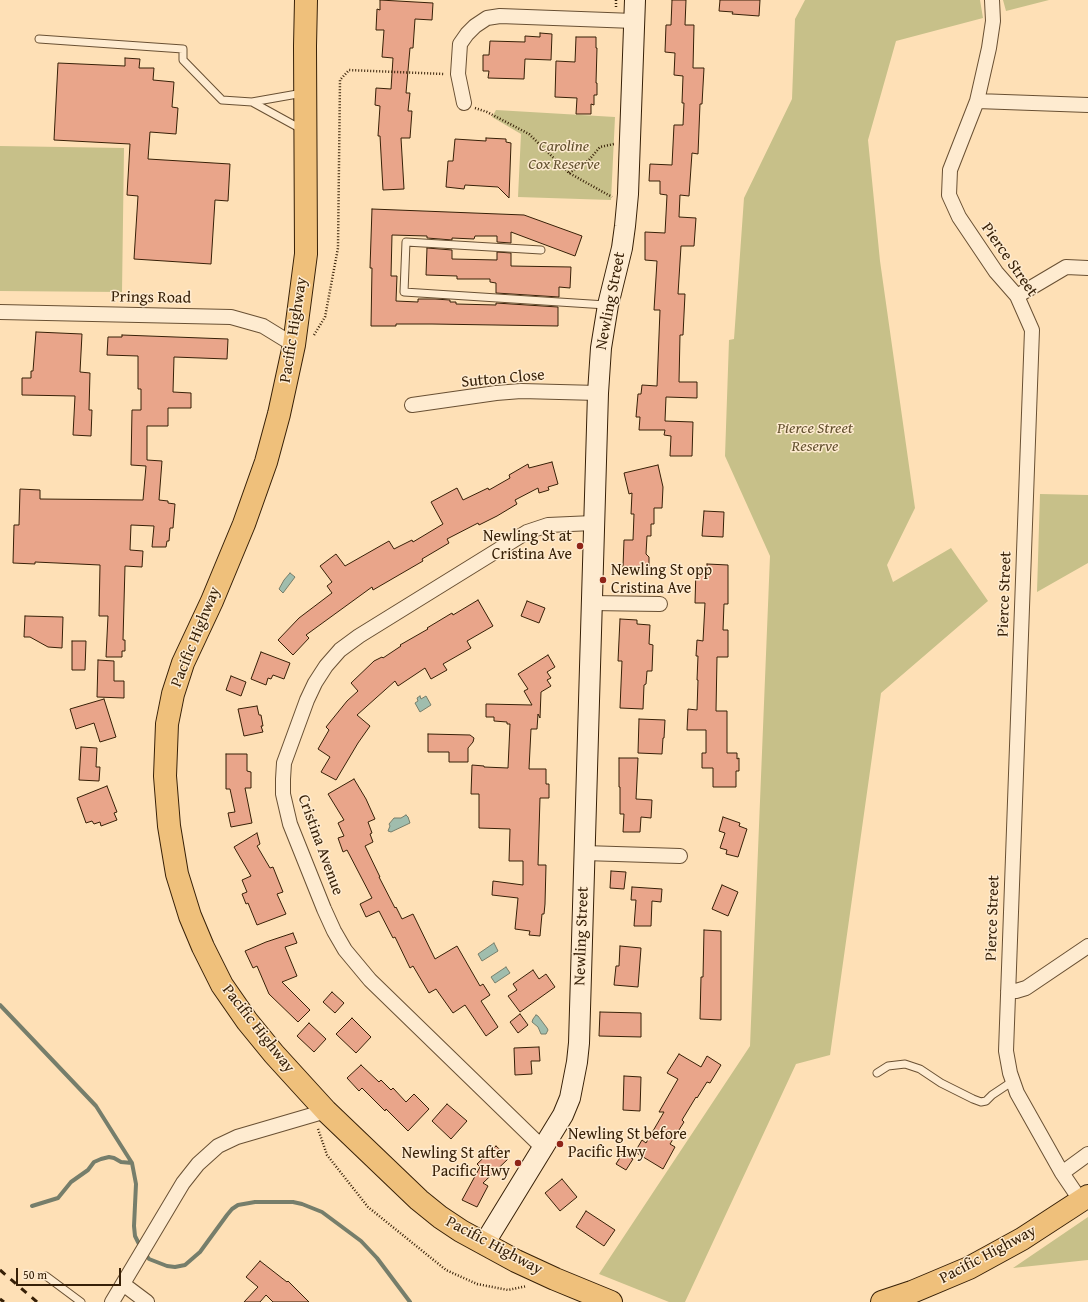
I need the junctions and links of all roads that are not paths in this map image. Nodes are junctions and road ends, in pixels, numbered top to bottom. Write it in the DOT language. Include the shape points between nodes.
graph roads {
  1 [pos="301,0"];
  2 [pos="306,0"];
  3 [pos="635,0"];
  4 [pos="992,0"];
  5 [pos="634,21"];
  6 [pos="39,39"];
  7 [pos="305,46"];
  8 [pos="305,92"];
  9 [pos="977,101"];
  10 [pos="252,102"];
  11 [pos="464,103"];
  12 [pos="1088,106"];
  13 [pos="305,131"];
  14 [pos="541,250"];
  15 [pos="1088,268"];
  16 [pos="1017,296"];
  17 [pos="608,305"];
  18 [pos="0,312"];
  19 [pos="302,343"];
  20 [pos="598,393"];
  21 [pos="412,406"];
  22 [pos="593,523"];
  23 [pos="591,603"];
  24 [pos="660,604"];
  25 [pos="584,853"];
  26 [pos="680,856"];
  27 [pos="1088,946"];
  28 [pos="1008,991"];
  29 [pos="877,1073"];
  30 [pos="1013,1080"];
  31 [pos="320,1113"];
  32 [pos="544,1148"];
  33 [pos="1088,1154"];
  34 [pos="1062,1173"];
  35 [pos="1085,1199"];
  36 [pos="484,1244"];
  37 [pos="46,1276"];
  38 [pos="123,1284"];
  39 [pos="81,1302"];
  40 [pos="112,1302"];
  41 [pos="147,1302"];
  42 [pos="611,1302"];
  43 [pos="882,1302"];
  1 -- 7 [label="main road, Pacific Highway"];
  2 -- 7 [label="main road, Pacific Highway"];
  3 -- 5 [label="street, Newling Street"];
  4 -- 9 [label="street, Pierce Street" via="992,28"];
  5 -- 11 [label="street" via="500,16 488,18 475,26 460,44 458,74"];
  5 -- 17 [label="street, Newling Street" via="626,210 622,248"];
  6 -- 10 [label="lane" via="183,49 183,60 222,100"];
  7 -- 8 [label="main road, Pacific Highway"];
  8 -- 10 [label="lane"];
  8 -- 13 [label="main road, Pacific Highway"];
  9 -- 12 [label="street"];
  9 -- 16 [label="street, Pierce Street" via="950,170 949,195 959,217 996,272"];
  10 -- 13 [label="lane"];
  13 -- 19 [label="main road, Pacific Highway" via="306,254"];
  14 -- 17 [label="lane" via="406,242 404,292"];
  15 -- 16 [label="street" via="1066,267"];
  16 -- 28 [label="street, Pierce Street" via="1032,330"];
  17 -- 20 [label="street, Newling Street" via="601,348"];
  18 -- 19 [label="street, Prings Road" via="231,317 263,326"];
  19 -- 31 [label="main road, Pacific Highway" via="266,462 244,524 183,663 173,694 166,724 165,776 169,826 177,874 203,947 222,985 247,1021"];
  20 -- 21 [label="street, Sutton Close" via="521,391"];
  20 -- 22 [label="street, Newling Street"];
  22 -- 23 [label="street, Newling Street"];
  22 -- 32 [label="street, Cristina Avenue" via="558,523 527,532 358,636 340,650 315,683 284,763 283,794 290,824 334,931 345,950 370,980"];
  23 -- 24 [label="street"];
  23 -- 25 [label="street, Newling Street"];
  25 -- 26 [label="street"];
  25 -- 32 [label="street, Newling Street" via="577,1062 570,1098"];
  27 -- 28 [label="street" via="1026,988"];
  28 -- 30 [label="street, Pierce Street" via="1006,1051"];
  29 -- 30 [label="lane" via="888,1066 905,1064 920,1069 940,1083 981,1102 986,1101"];
  30 -- 34 [label="street, Pierce Street" via="1017,1093"];
  31 -- 36 [label="main road, Pacific Highway" via="418,1200"];
  31 -- 38 [label="street" via="237,1137 218,1146 198,1164 183,1183"];
  32 -- 36 [label="street, Newling Street"];
  33 -- 34 [label="street"];
  34 -- 35 [label="street, Pierce Street"];
  35 -- 43 [label="main road, Pacific Highway" via="1022,1239 969,1268 919,1290"];
  36 -- 42 [label="main road, Pacific Highway" via="548,1276"];
  37 -- 39 [label="lane"];
  38 -- 40 [label="street"];
  38 -- 41 [label="street"];
}
